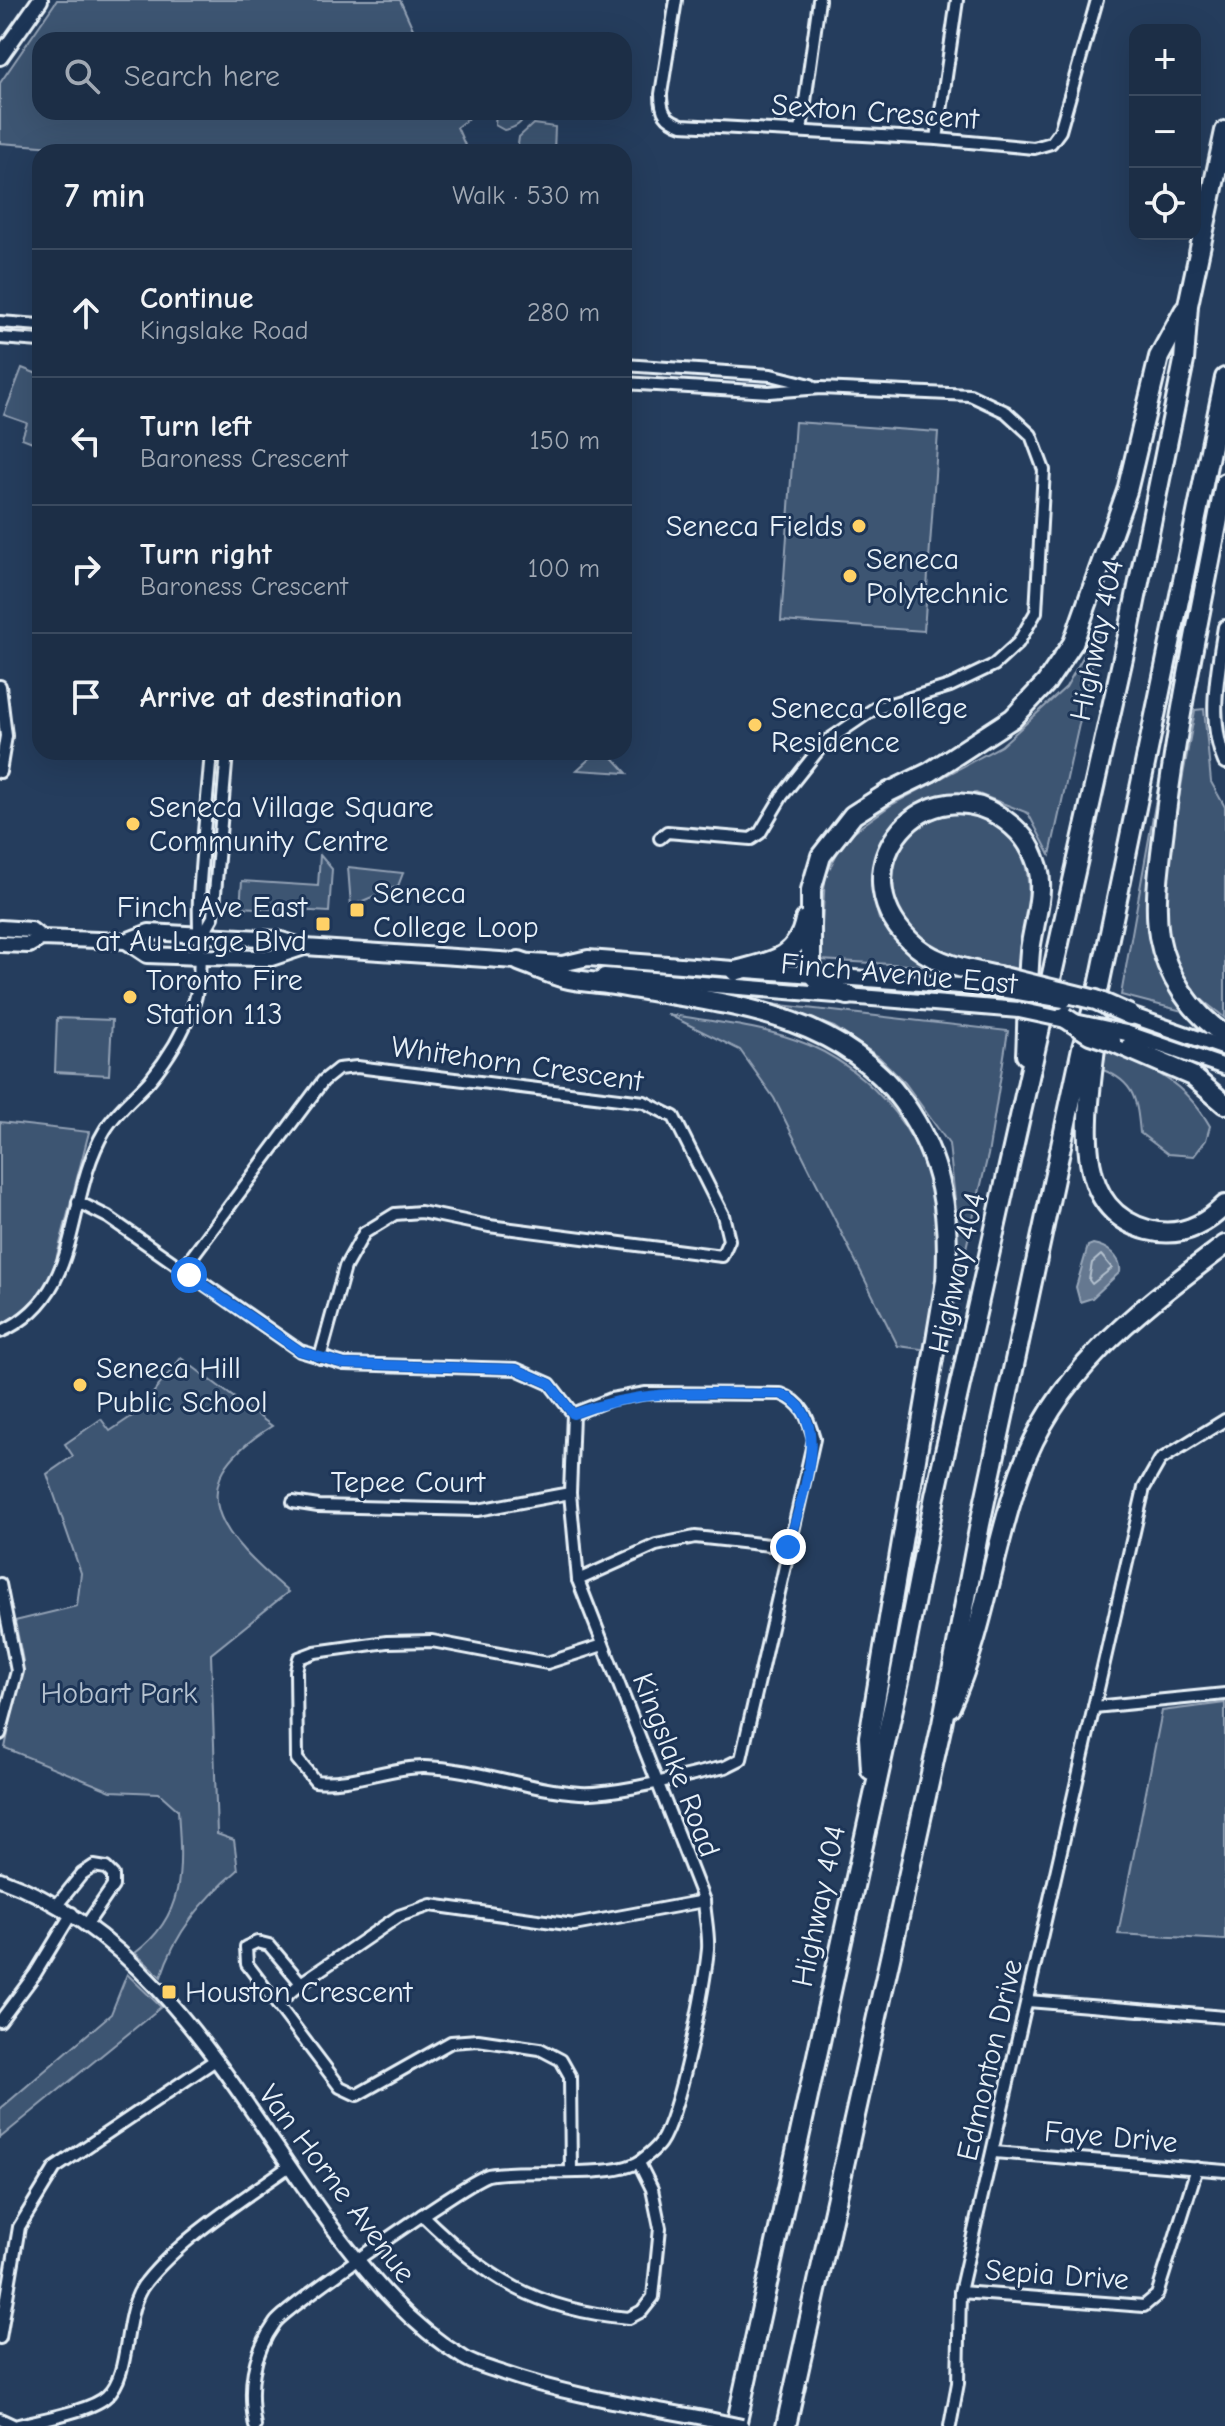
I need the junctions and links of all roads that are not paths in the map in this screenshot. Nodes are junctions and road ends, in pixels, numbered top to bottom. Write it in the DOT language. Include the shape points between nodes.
graph roads {
  1 [pos="40,0"];
  2 [pos="676,0"];
  3 [pos="819,0"];
  4 [pos="957,0"];
  5 [pos="1097,0"];
  6 [pos="0,57"];
  7 [pos="801,131"];
  8 [pos="1225,131"];
  9 [pos="937,139"];
  10 [pos="1188,305"];
  11 [pos="0,322"];
  12 [pos="32,324"];
  13 [pos="0,338"];
  14 [pos="32,340"];
  15 [pos="632,366"];
  16 [pos="1225,378"];
  17 [pos="632,383"];
  18 [pos="821,388"];
  19 [pos="1225,483"];
  20 [pos="1225,627"];
  21 [pos="0,686"];
  22 [pos="210,760"];
  23 [pos="226,760"];
  24 [pos="1225,762"];
  25 [pos="0,772"];
  26 [pos="660,838"];
  27 [pos="811,890"];
  28 [pos="0,928"];
  29 [pos="202,936"];
  30 [pos="41,938"];
  31 [pos="126,941"];
  32 [pos="0,944"];
  33 [pos="305,947"];
  34 [pos="201,957"];
  35 [pos="519,961"];
  36 [pos="562,964"];
  37 [pos="735,971"];
  38 [pos="815,976"];
  39 [pos="1002,983"];
  40 [pos="1099,986"];
  41 [pos="848,995"];
  42 [pos="1064,1017"];
  43 [pos="1123,1029"];
  44 [pos="1225,1035"];
  45 [pos="1225,1048"];
  46 [pos="1225,1067"];
  47 [pos="1025,1103"];
  48 [pos="1225,1104"];
  49 [pos="78,1202"];
  50 [pos="1225,1205"];
  51 [pos="1225,1245"];
  52 [pos="182,1270"];
  53 [pos="0,1332"];
  54 [pos="320,1358"];
  55 [pos="573,1414"];
  56 [pos="1225,1420"];
  57 [pos="570,1493"];
  58 [pos="293,1502"];
  59 [pos="788,1547"];
  60 [pos="578,1580"];
  61 [pos="0,1584"];
  62 [pos="603,1645"];
  63 [pos="1225,1694"];
  64 [pos="1094,1707"];
  65 [pos="942,1724"];
  66 [pos="0,1734"];
  67 [pos="656,1781"];
  68 [pos="873,1792"];
  69 [pos="0,1879"];
  70 [pos="704,1901"];
  71 [pos="57,1905"];
  72 [pos="72,1913"];
  73 [pos="87,1924"];
  74 [pos="301,1983"];
  75 [pos="1028,2001"];
  76 [pos="277,2004"];
  77 [pos="1225,2017"];
  78 [pos="0,2021"];
  79 [pos="214,2061"];
  80 [pos="994,2152"];
  81 [pos="639,2163"];
  82 [pos="288,2167"];
  83 [pos="1197,2168"];
  84 [pos="1225,2171"];
  85 [pos="571,2172"];
  86 [pos="422,2215"];
  87 [pos="358,2261"];
  88 [pos="960,2292"];
  89 [pos="0,2338"];
  90 [pos="0,2419"];
  91 [pos="255,2426"];
  92 [pos="739,2426"];
  93 [pos="786,2426"];
  94 [pos="950,2426"];
  1 -- 6 [label="main road"];
  2 -- 7 [label="street, Sexton Crescent" via="661,94 661,109 669,120"];
  3 -- 7 [label="street"];
  4 -- 9 [label="street"];
  5 -- 9 [label="street, Sexton Crescent" via="1060,131 1051,143 1034,148"];
  7 -- 9 [label="street, Sexton Crescent"];
  8 -- 10 [label="highway, Highway 404"];
  10 -- 27 [label="highway" via="1159,357 1127,491 1073,643 1013,718 853,815 821,856"];
  10 -- 47 [label="highway, Highway 404" via="1184,361 1132,616"];
  11 -- 12 [label="street"];
  13 -- 14 [label="street"];
  15 -- 18 [label="street" via="771,375"];
  16 -- 40 [label="highway"];
  17 -- 18 [label="street" via="769,392"];
  18 -- 26 [label="street" via="970,395 1006,412 1031,435 1044,470 1036,612 1018,643 994,665 950,686 874,709 824,743 751,839 667,832"];
  19 -- 44 [label="highway" via="1169,786 1156,907 1170,970 1198,1012"];
  20 -- 24 [label="street" via="1216,687 1217,742"];
  21 -- 25 [label="street" via="6,736"];
  22 -- 29 [label="street" via="199,896"];
  23 -- 29 [label="street" via="213,917"];
  27 -- 37 [label="highway" via="802,933 789,954"];
  27 -- 38 [label="highway"];
  28 -- 30 [label="main road, Finch Avenue East" via="31,930"];
  29 -- 31 [label="main road, Finch Avenue East" via="149,932"];
  29 -- 33 [label="main road, Finch Avenue East" via="278,939"];
  29 -- 34 [label="street"];
  30 -- 31 [label="main road, Finch Avenue East"];
  30 -- 32 [label="main road, Finch Avenue East" via="29,945"];
  31 -- 34 [label="main road, Finch Avenue East" via="147,955"];
  33 -- 34 [label="main road, Finch Avenue East" via="271,958"];
  33 -- 35 [label="main road, Finch Avenue East"];
  34 -- 49 [label="street" via="193,1005 176,1045 106,1127"];
  35 -- 36 [label="main road, Finch Avenue East"];
  35 -- 68 [label="highway" via="567,979 796,1021 871,1066 894,1088 935,1158 949,1236 946,1281 869,1737"];
  36 -- 37 [label="main road, Finch Avenue East" via="588,958"];
  36 -- 41 [label="main road, Finch Avenue East" via="586,974"];
  37 -- 38 [label="main road, Finch Avenue East"];
  38 -- 39 [label="main road, Finch Avenue East"];
  38 -- 41 [label="highway" via="824,986"];
  39 -- 43 [label="highway, bridge" via="1096,1000"];
  39 -- 47 [label="highway" via="919,949 886,908 886,852 903,828 943,804 990,810 1016,827 1031,847 1039,871 1030,952"];
  40 -- 50 [label="highway" via="1087,1118 1089,1162 1098,1191 1118,1216 1160,1233 1209,1221"];
  40 -- 65 [label="highway" via="980,1524"];
  41 -- 42 [label="main road, Finch Avenue East, bridge"];
  42 -- 43 [label="highway, bridge" via="1090,1034"];
  43 -- 45 [label="main road"];
  43 -- 46 [label="main road"];
  43 -- 48 [label="highway"];
  47 -- 68 [label="highway, Highway 404"];
  49 -- 52 [label="street"];
  49 -- 53 [label="street" via="59,1276 40,1305 21,1323"];
  51 -- 65 [label="highway" via="1108,1337 1065,1386 1037,1433 1013,1494 966,1670"];
  52 -- 54 [label="street" via="300,1351"];
  52 -- 54 [label="street, Whitehorn Crescent" via="323,1081 338,1069 357,1067 644,1102 674,1117 723,1215 729,1240 722,1256 489,1226 421,1212 395,1214 364,1233 345,1267"];
  54 -- 55 [label="street" via="344,1364 516,1369 550,1384"];
  55 -- 57 [label="street, Kingslake Road"];
  55 -- 59 [label="street" via="646,1393 781,1394 796,1399 814,1439"];
  56 -- 64 [label="street, Edmonton Drive" via="1160,1460 1144,1488"];
  57 -- 58 [label="street, Tepee Court" via="478,1510"];
  57 -- 60 [label="street, Kingslake Road"];
  59 -- 60 [label="street" via="695,1537 656,1545"];
  59 -- 67 [label="street" via="741,1759"];
  60 -- 62 [label="street, Kingslake Road"];
  61 -- 66 [label="street" via="17,1671"];
  62 -- 67 [label="street, Kingslake Road"];
  62 -- 67 [label="street" via="547,1663 432,1641 315,1652 299,1658 296,1671 297,1759 315,1781 339,1784 418,1767 454,1768 542,1789 584,1793"];
  63 -- 64 [label="street"];
  64 -- 75 [label="street, Edmonton Drive"];
  65 -- 93 [label="highway"];
  67 -- 70 [label="street, Kingslake Road"];
  68 -- 92 [label="highway, Highway 404"];
  69 -- 71 [label="street, Van Horne Avenue"];
  70 -- 74 [label="street" via="574,1925 431,1905 399,1916"];
  70 -- 81 [label="street, Kingslake Road" via="708,1948 677,2106 660,2143"];
  71 -- 72 [label="street, Van Horne Avenue"];
  71 -- 73 [label="street" via="82,1874 94,1866 106,1868 113,1886"];
  72 -- 73 [label="street, Van Horne Avenue"];
  72 -- 78 [label="street"];
  73 -- 79 [label="street, Van Horne Avenue" via="185,2017"];
  74 -- 76 [label="street"];
  74 -- 76 [label="street" via="269,1945 257,1942 246,1947 247,1964"];
  75 -- 77 [label="street"];
  75 -- 80 [label="street, Edmonton Drive"];
  76 -- 85 [label="street" via="340,2087 357,2095 451,2042 478,2040 540,2049 561,2060 570,2076"];
  79 -- 82 [label="street, Van Horne Avenue"];
  79 -- 89 [label="street" via="55,2168 19,2227"];
  80 -- 83 [label="street, Faye Drive"];
  80 -- 88 [label="street, Edmonton Drive"];
  81 -- 85 [label="street"];
  81 -- 86 [label="street" via="652,2189 660,2228 653,2297 629,2318 530,2298 468,2259"];
  82 -- 87 [label="street, Van Horne Avenue"];
  82 -- 90 [label="street" via="171,2256 143,2284 128,2321 118,2380 107,2397 15,2426"];
  83 -- 84 [label="street, Faye Drive"];
  83 -- 88 [label="street, Sepia Drive" via="1157,2295 1144,2306"];
  85 -- 86 [label="street" via="513,2170 483,2176"];
  86 -- 87 [label="street"];
  87 -- 91 [label="street" via="276,2320 251,2375"];
  87 -- 92 [label="street, Van Horne Avenue, bridge" via="402,2313 465,2359 542,2387"];
  88 -- 94 [label="street, Edmonton Drive" via="958,2383"];
}
